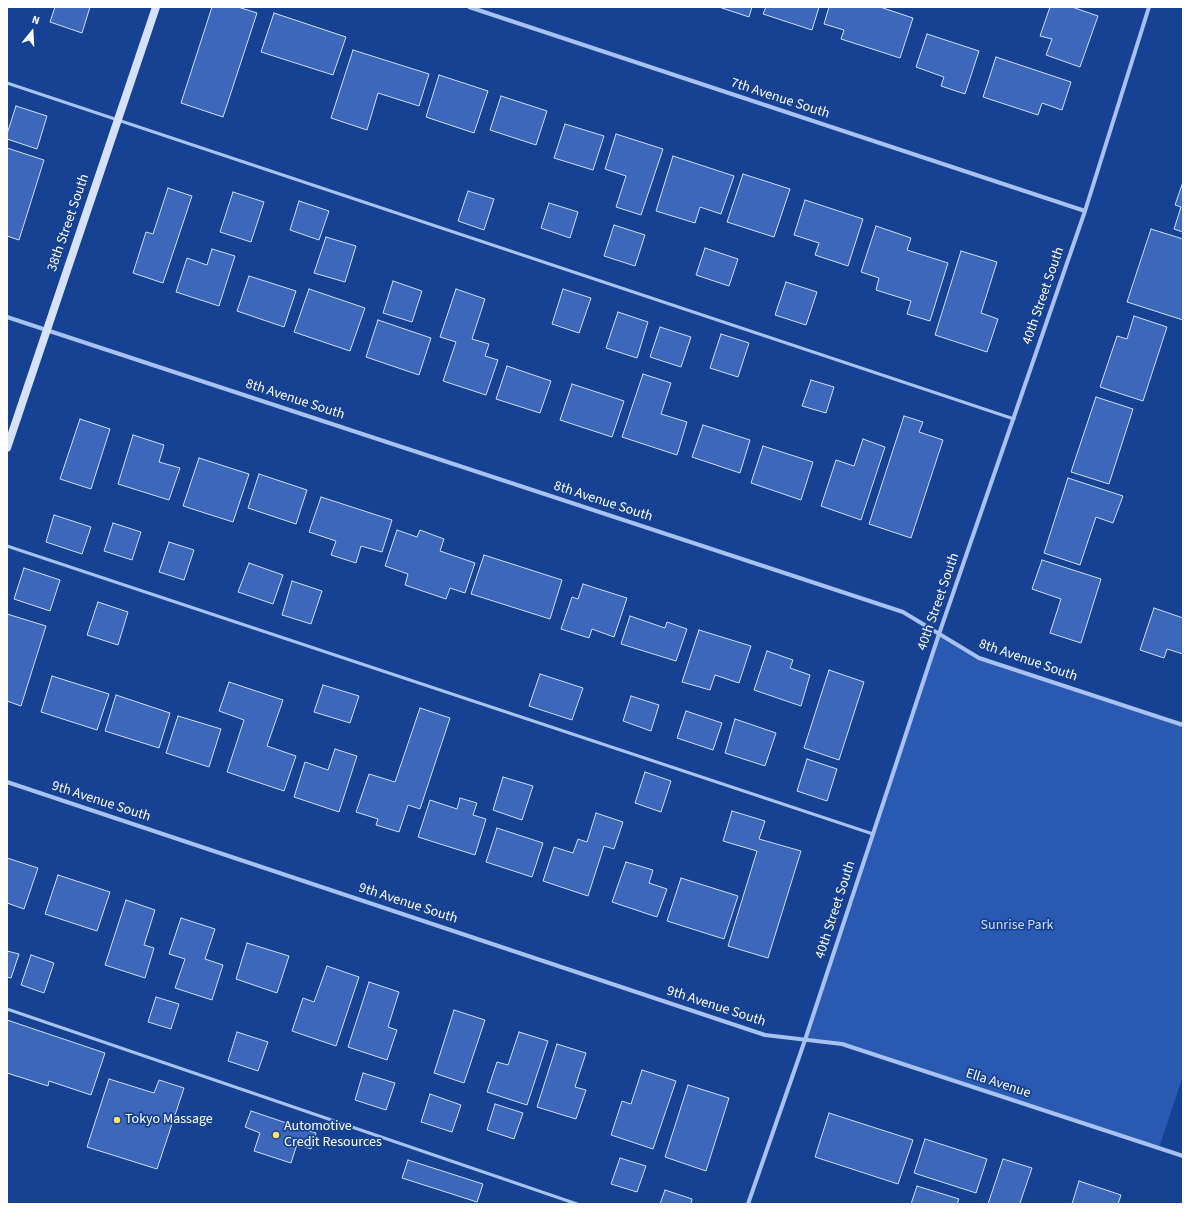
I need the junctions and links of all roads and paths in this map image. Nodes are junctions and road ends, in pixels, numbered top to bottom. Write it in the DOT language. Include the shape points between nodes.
graph roads {
  1 [pos="156,7"];
  2 [pos="469,7"];
  3 [pos="1149,7"];
  4 [pos="7,83"];
  5 [pos="118,120"];
  6 [pos="1084,212"];
  7 [pos="7,317"];
  8 [pos="47,330"];
  9 [pos="1014,419"];
  10 [pos="7,448"];
  11 [pos="7,546"];
  12 [pos="939,634"];
  13 [pos="1183,725"];
  14 [pos="7,782"];
  15 [pos="873,834"];
  16 [pos="7,1009"];
  17 [pos="804,1040"];
  18 [pos="1183,1156"];
  19 [pos="577,1204"];
  20 [pos="748,1204"];
  1 -- 5 [label="main road, 38th Street South"];
  2 -- 6 [label="street, 7th Avenue South"];
  3 -- 6 [label="street, 40th Street South"];
  4 -- 5 [label="lane"];
  5 -- 8 [label="main road, 38th Street South"];
  5 -- 9 [label="lane"];
  6 -- 9 [label="street, 40th Street South"];
  7 -- 8 [label="street, 8th Avenue South"];
  8 -- 10 [label="main road, 38th Street South"];
  8 -- 12 [label="street, 8th Avenue South" via="904,612"];
  9 -- 12 [label="street, 40th Street South"];
  11 -- 15 [label="lane"];
  12 -- 13 [label="street, 8th Avenue South" via="979,658"];
  12 -- 15 [label="street, 40th Street South"];
  14 -- 17 [label="street, 9th Avenue South" via="765,1035"];
  15 -- 17 [label="street, 40th Street South"];
  16 -- 19 [label="lane"];
  17 -- 18 [label="street, Ella Avenue" via="842,1044"];
  17 -- 20 [label="street, 40th Street South"];
}
